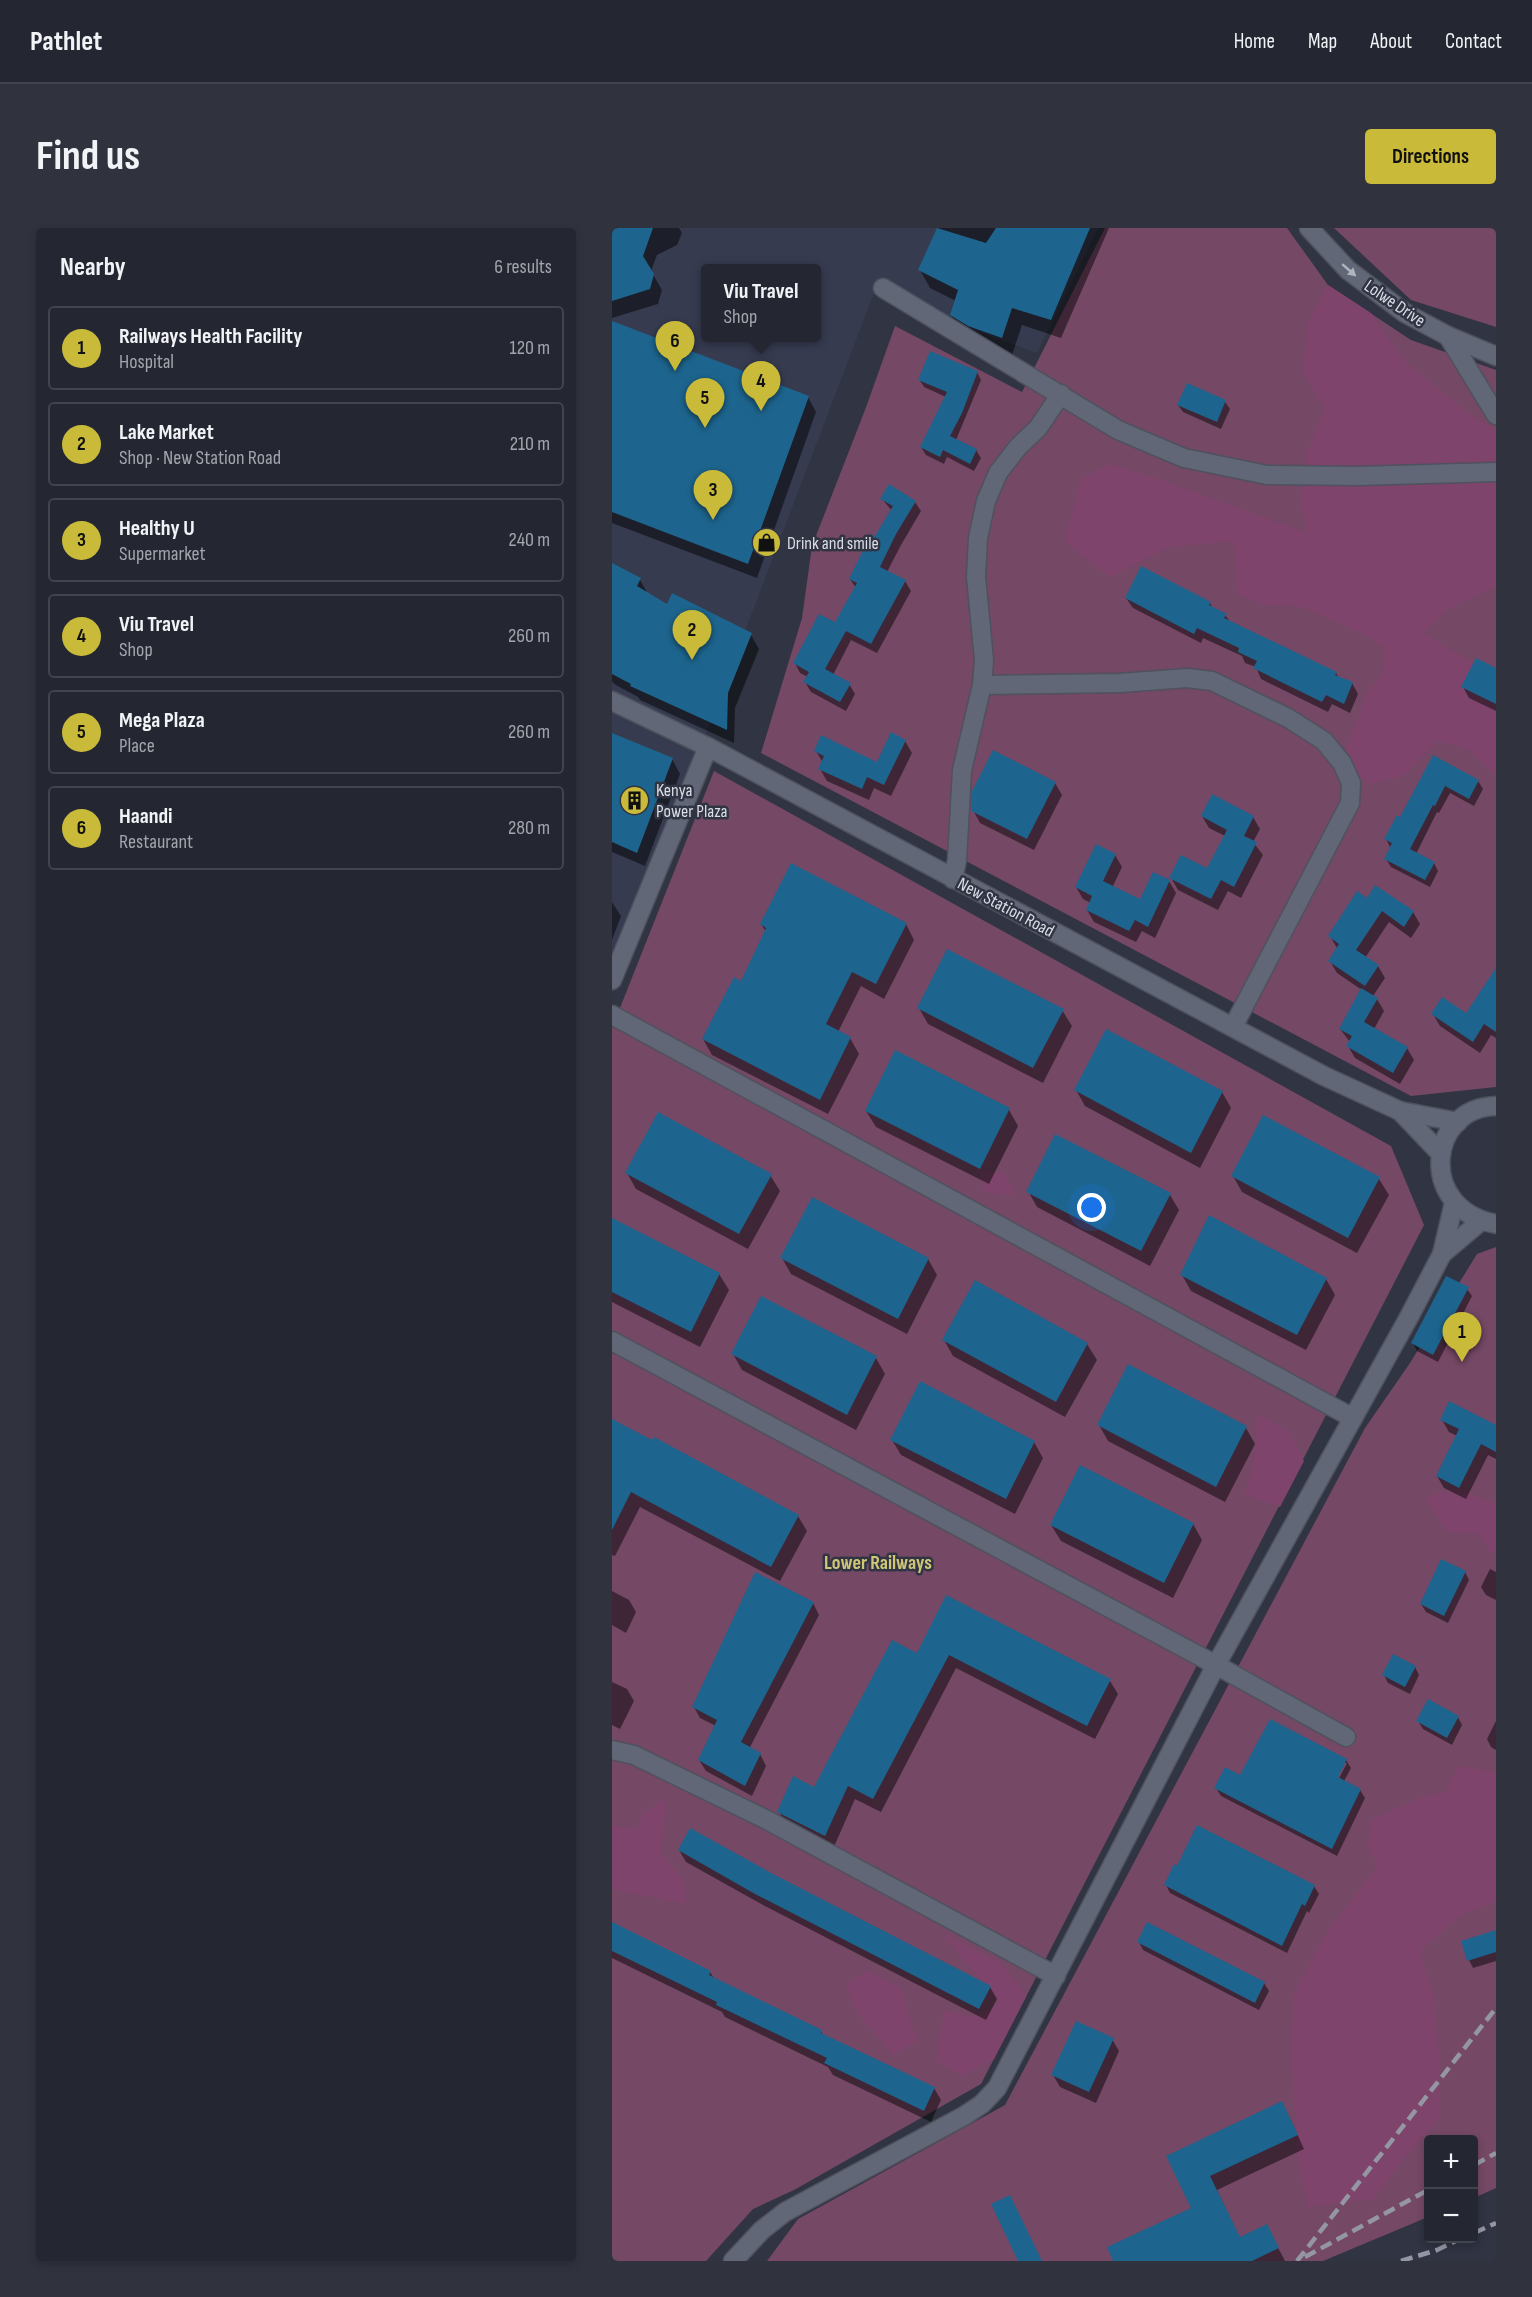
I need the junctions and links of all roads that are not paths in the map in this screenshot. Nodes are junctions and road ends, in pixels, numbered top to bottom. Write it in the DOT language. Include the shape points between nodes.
graph roads {
  1 [pos="1309,228"];
  2 [pos="883,288"];
  3 [pos="1448,336"];
  4 [pos="1496,356"];
  5 [pos="1061,394"];
  6 [pos="1496,415"];
  7 [pos="1496,472"];
  8 [pos="982,685"];
  9 [pos="612,701"];
  10 [pos="708,747"];
  11 [pos="953,879"];
  12 [pos="612,980"];
  13 [pos="612,1015"];
  14 [pos="1233,1027"];
  15 [pos="1496,1106"];
  16 [pos="1400,1111"];
  17 [pos="1458,1122"];
  18 [pos="1441,1154"];
  19 [pos="1454,1203"];
  20 [pos="1488,1223"];
  21 [pos="1442,1254"];
  22 [pos="612,1341"];
  23 [pos="1353,1418"];
  24 [pos="1216,1665"];
  25 [pos="1346,1737"];
  26 [pos="612,1750"];
  27 [pos="1056,1976"];
  28 [pos="733,2261"];
  1 -- 3 [label="street, Lolwe Drive, one-way" via="1348,270 1405,313"];
  2 -- 5 [label="street"];
  3 -- 4 [label="street, Lolwe Drive"];
  3 -- 6 [label="street"];
  5 -- 7 [label="street" via="1118,430 1184,458 1267,475"];
  5 -- 8 [label="street" via="1038,428 998,472 986,501 978,538 976,577 984,660"];
  8 -- 11 [label="street" via="962,770"];
  8 -- 14 [label="street" via="1187,678 1212,681 1288,718 1324,741 1342,763 1351,783 1350,803"];
  9 -- 10 [label="street, New Station Road"];
  10 -- 11 [label="street, New Station Road"];
  10 -- 12 [label="street"];
  11 -- 14 [label="street, New Station Road"];
  13 -- 23 [label="street"];
  14 -- 16 [label="street, New Station Road"];
  15 -- 17 [label="street" via="1472,1112"];
  16 -- 17 [label="street, New Station Road"];
  16 -- 18 [label="street, New Station Road"];
  17 -- 18 [label="street"];
  18 -- 19 [label="street" via="1442,1180"];
  19 -- 20 [label="street" via="1466,1214"];
  19 -- 21 [label="street"];
  20 -- 21 [label="street"];
  21 -- 23 [label="street"];
  22 -- 24 [label="street"];
  23 -- 24 [label="street"];
  24 -- 25 [label="street"];
  24 -- 27 [label="street"];
  26 -- 27 [label="street" via="633,1755 767,1820"];
  27 -- 28 [label="street" via="997,2088 982,2104 785,2212"];
}
